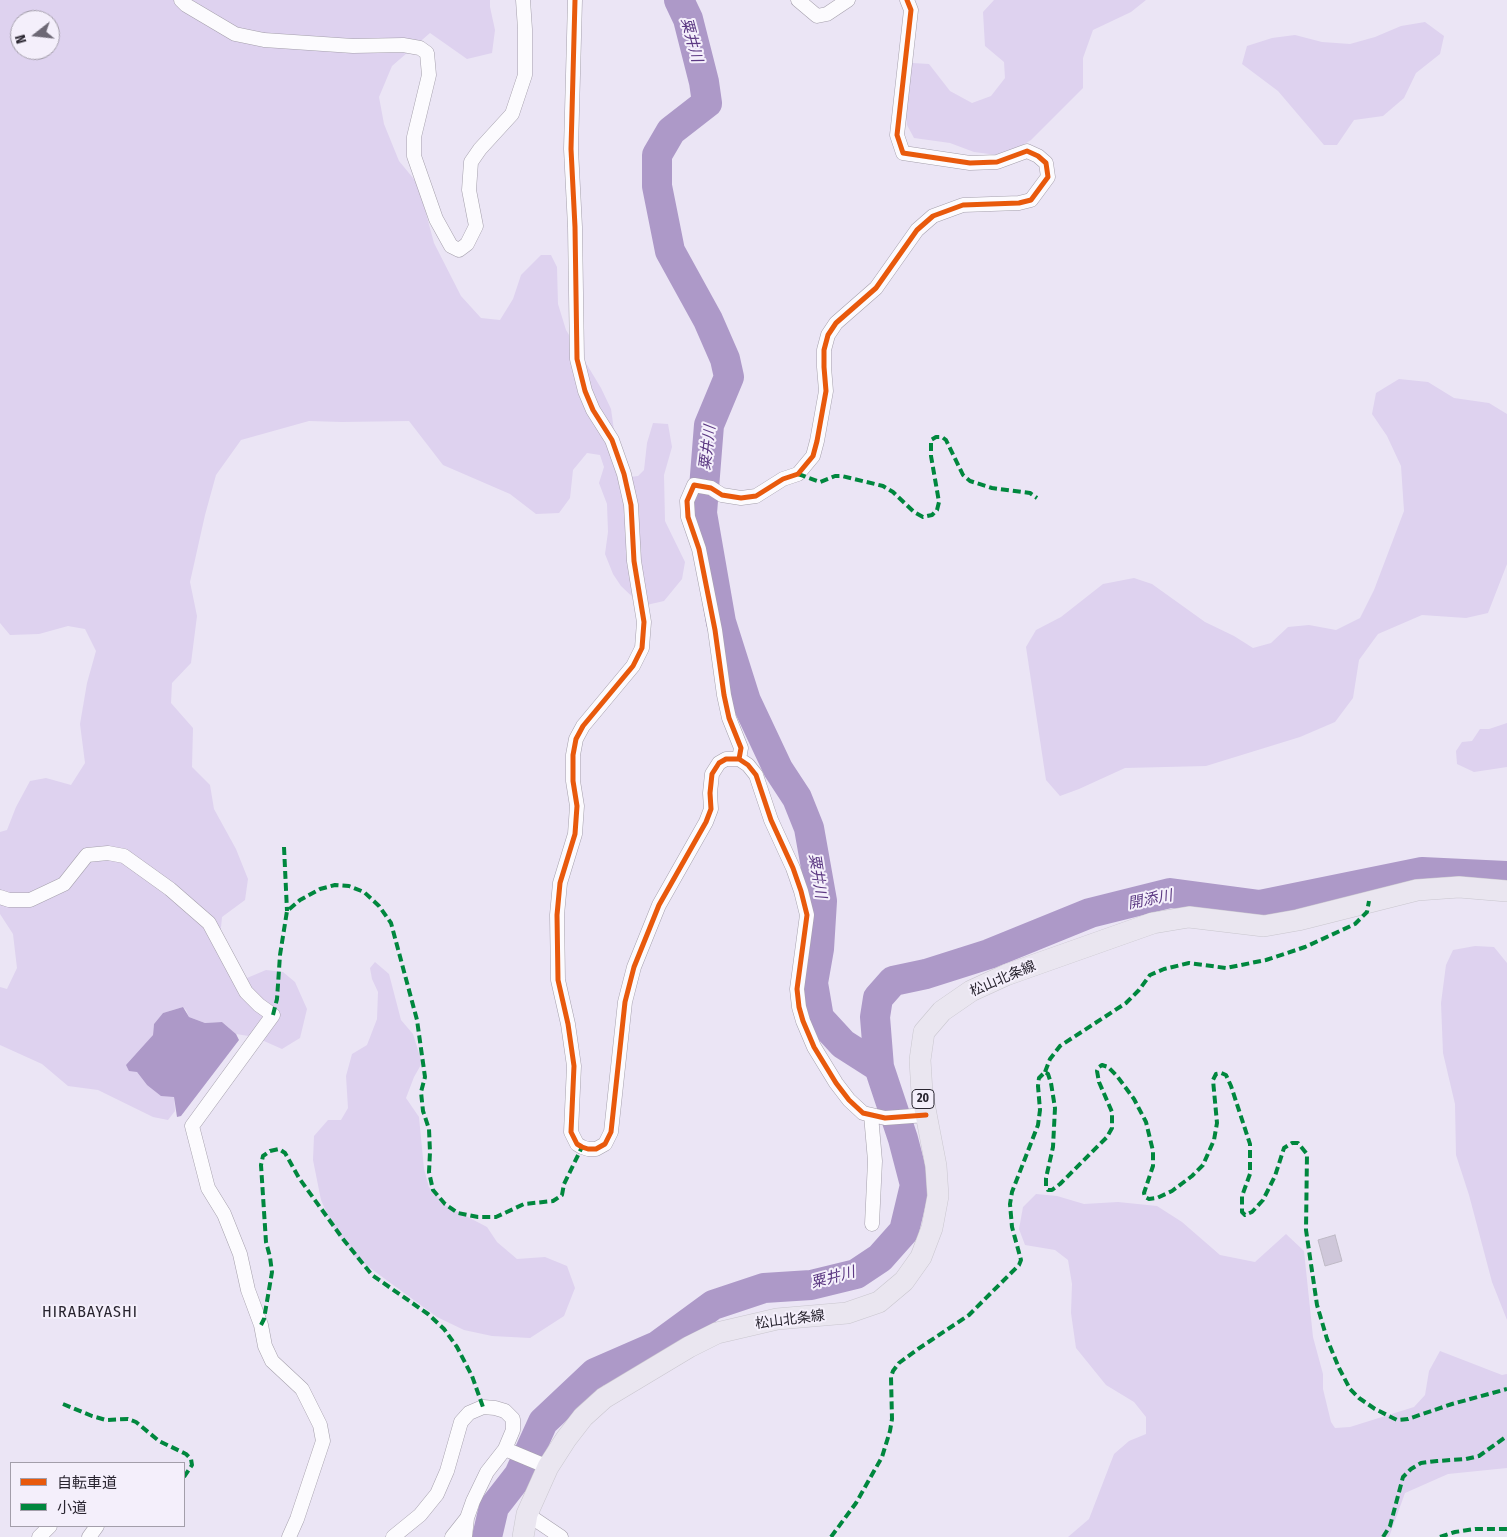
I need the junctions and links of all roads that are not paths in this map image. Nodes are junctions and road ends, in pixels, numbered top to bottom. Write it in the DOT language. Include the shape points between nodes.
graph roads {
  1 [pos="181,0"];
  2 [pos="523,0"];
  3 [pos="575,0"];
  4 [pos="798,0"];
  5 [pos="848,0"];
  6 [pos="907,0"];
  7 [pos="739,759"];
  8 [pos="1507,891"];
  9 [pos="0,898"];
  10 [pos="878,1116"];
  11 [pos="918,1116"];
  12 [pos="872,1224"];
  13 [pos="507,1451"];
  14 [pos="541,1464"];
  15 [pos="527,1514"];
  16 [pos="467,1518"];
  17 [pos="49,1527"];
  18 [pos="39,1537"];
  19 [pos="289,1537"];
  20 [pos="393,1537"];
  21 [pos="452,1537"];
  22 [pos="465,1537"];
  23 [pos="523,1537"];
  24 [pos="560,1537"];
  1 -- 2 [label="street" via="235,34 264,40 353,46 403,45 420,48 427,53 429,75 414,137 414,156 436,219 450,246 459,250 467,244 476,226 469,190 472,162 512,114 525,75"];
  3 -- 7 [label="street" via="572,149 577,359 585,391 612,440 624,474 631,505 634,561 644,622 642,648 633,666 583,726 572,755 577,806 575,834 560,883 556,950 558,980 574,1066 571,1132 582,1148 605,1144 611,1132 625,1002 634,966 659,905 706,822 711,809 712,774 726,759"];
  4 -- 5 [label="street" via="817,16 827,14"];
  6 -- 7 [label="street" via="911,10 897,135 903,153 970,163 997,162 1027,151 1046,163 1048,177 1031,200 962,204 933,216 917,230 876,288 836,323 824,350 826,391 817,441 813,456 798,474 783,479 756,496 741,498 694,485 688,502 688,517 699,549 729,718 741,748"];
  7 -- 10 [label="street" via="748,764 756,775 771,820 793,868 807,915 797,989 802,1021 836,1083 863,1112"];
  8 -- 11 [label="main road, 松山北条線 / 20" via="1459,887 1416,890 1264,926 1189,917 1153,923 1006,975 971,991 942,1010 924,1032"];
  9 -- 19 [label="street" via="30,900 64,884 87,855 108,852 124,856 170,889 209,923 246,992 273,1015 192,1126 208,1188 224,1214 240,1254 265,1346 272,1361 302,1389 320,1425 323,1441"];
  10 -- 11 [label="street"];
  10 -- 12 [label="street"];
  11 -- 14 [label="main road, 松山北条線 / 20" via="936,1166 938,1196 932,1228 921,1257 904,1282 879,1302 847,1313 747,1325 717,1333 689,1347 604,1398"];
  13 -- 14 [label="street"];
  13 -- 16 [label="street" via="487,1472"];
  13 -- 20 [label="street" via="513,1419 505,1411 495,1408 483,1407 469,1413 461,1422 438,1494"];
  14 -- 15 [label="main road, 松山北条線 / 20"];
  15 -- 23 [label="main road, 松山北条線 / 20"];
  15 -- 24 [label="street"];
  16 -- 21 [label="street"];
  16 -- 22 [label="street"];
  17 -- 18 [label="street"];
}
